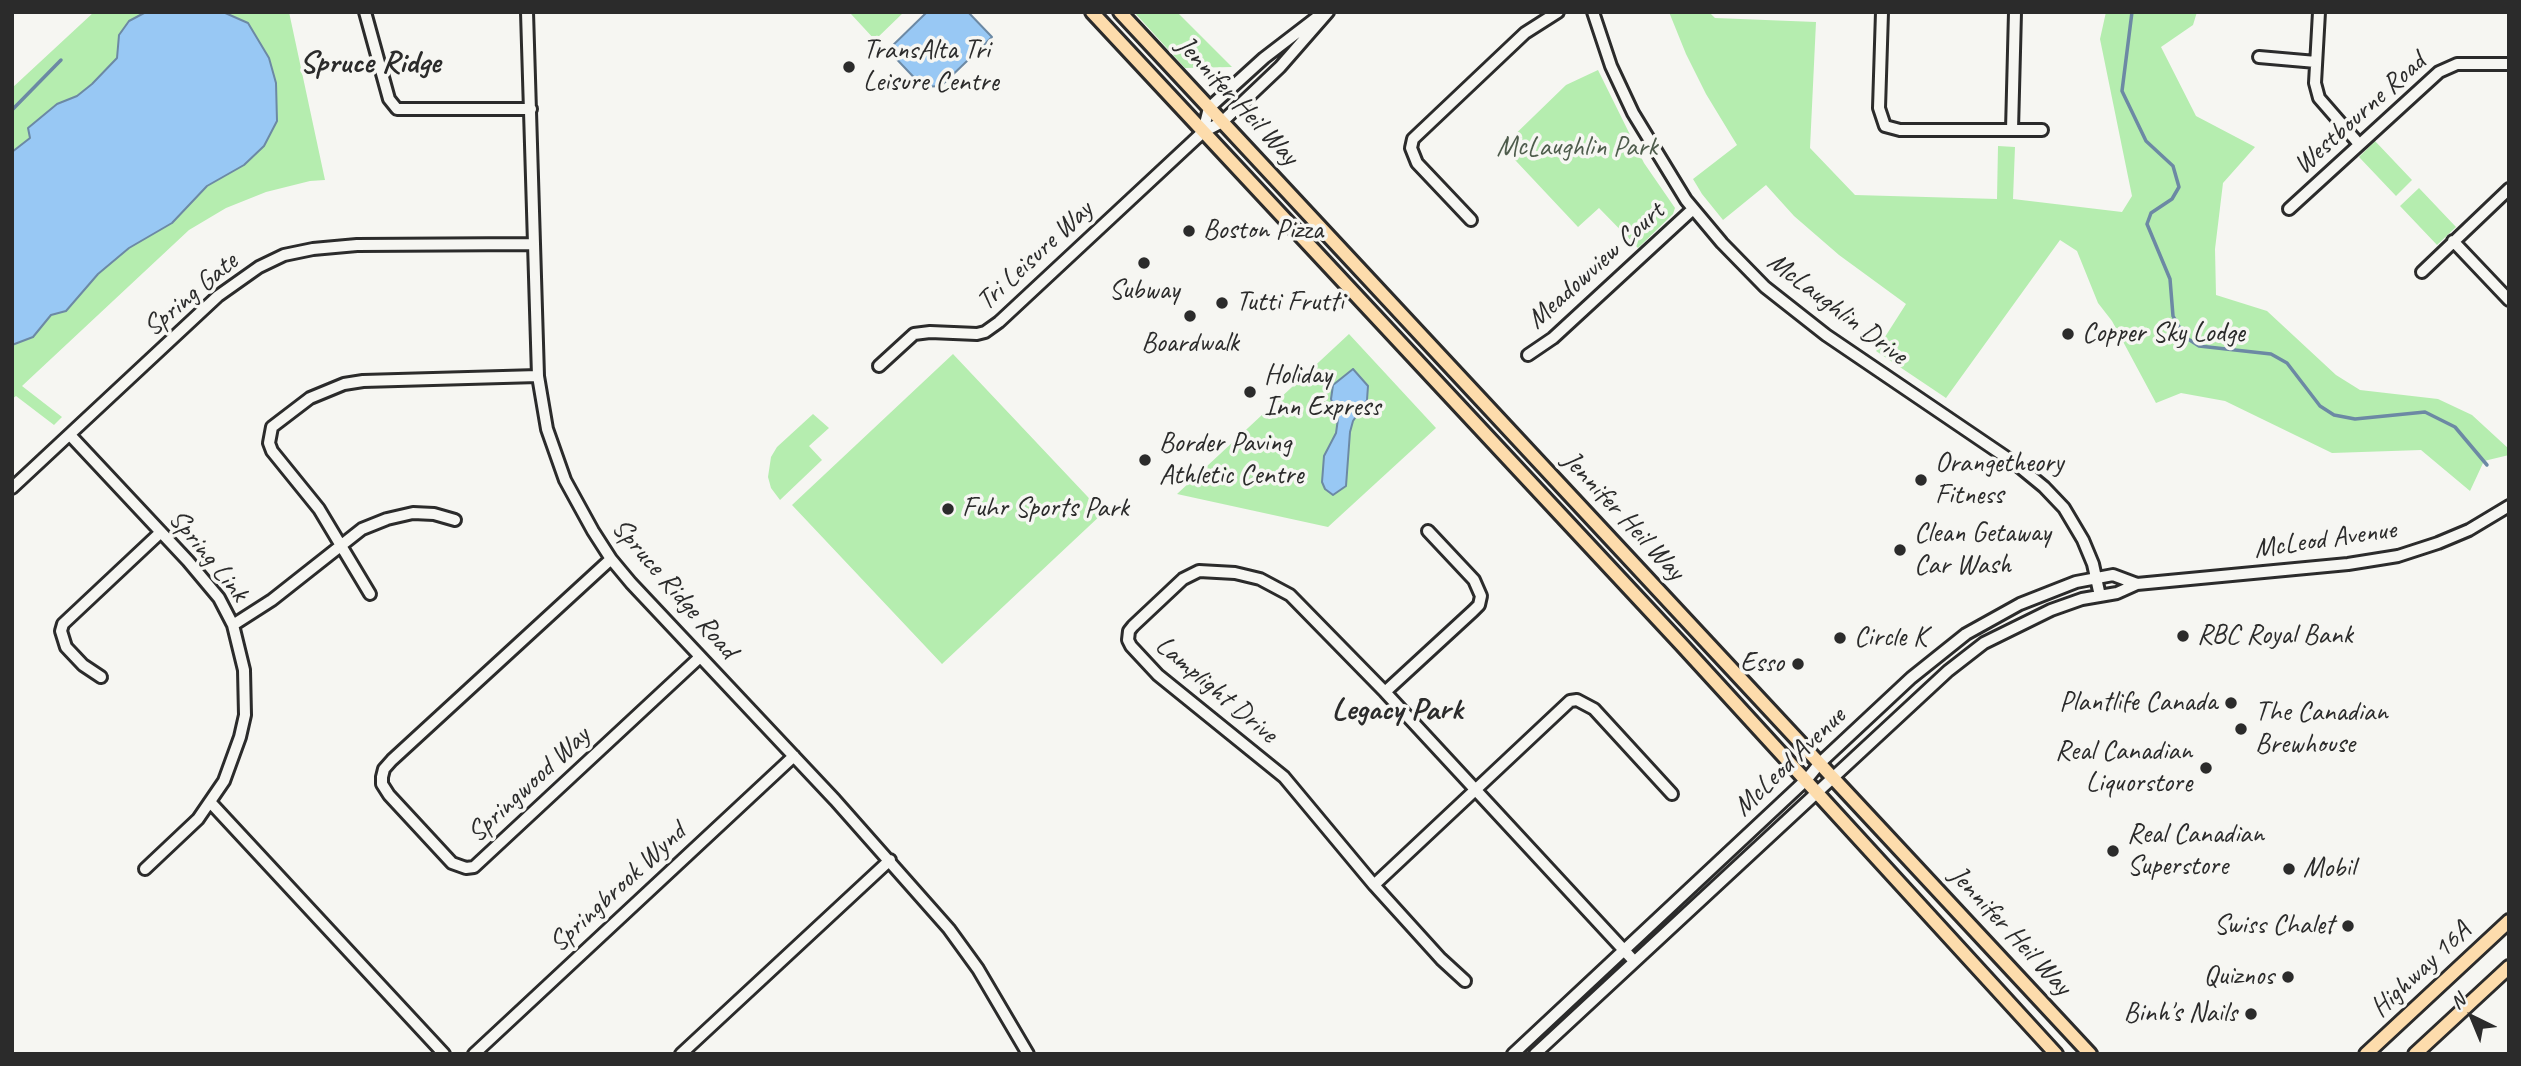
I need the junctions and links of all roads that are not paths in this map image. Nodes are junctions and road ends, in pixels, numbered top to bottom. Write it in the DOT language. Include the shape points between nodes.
graph roads {
  1 [pos="365,12"];
  2 [pos="527,12"];
  3 [pos="1092,12"];
  4 [pos="1120,12"];
  5 [pos="1326,12"];
  6 [pos="1558,12"];
  7 [pos="1593,12"];
  8 [pos="1882,12"];
  9 [pos="2015,12"];
  10 [pos="2319,12"];
  11 [pos="2259,57"];
  12 [pos="2316,62"];
  13 [pos="2509,64"];
  14 [pos="1209,108"];
  15 [pos="531,109"];
  16 [pos="1222,122"];
  17 [pos="2042,130"];
  18 [pos="2012,131"];
  19 [pos="1203,132"];
  20 [pos="2359,144"];
  21 [pos="2509,189"];
  22 [pos="1693,209"];
  23 [pos="2289,209"];
  24 [pos="1471,220"];
  25 [pos="2454,241"];
  26 [pos="532,244"];
  27 [pos="2422,272"];
  28 [pos="2509,300"];
  29 [pos="1528,355"];
  30 [pos="878,366"];
  31 [pos="538,376"];
  32 [pos="70,435"];
  33 [pos="12,488"];
  34 [pos="2509,506"];
  35 [pos="455,520"];
  36 [pos="1429,531"];
  37 [pos="161,532"];
  38 [pos="341,544"];
  39 [pos="611,559"];
  40 [pos="2097,578"];
  41 [pos="2137,584"];
  42 [pos="370,594"];
  43 [pos="2100,596"];
  44 [pos="233,625"];
  45 [pos="700,657"];
  46 [pos="101,677"];
  47 [pos="1385,692"];
  48 [pos="794,756"];
  49 [pos="1820,763"];
  50 [pos="1833,778"];
  51 [pos="1807,779"];
  52 [pos="1475,789"];
  53 [pos="1817,791"];
  54 [pos="1672,794"];
  55 [pos="211,803"];
  56 [pos="890,860"];
  57 [pos="145,869"];
  58 [pos="1374,885"];
  59 [pos="2509,921"];
  60 [pos="1624,950"];
  61 [pos="1634,961"];
  62 [pos="2509,967"];
  63 [pos="1465,981"];
  64 [pos="444,1054"];
  65 [pos="474,1054"];
  66 [pos="681,1054"];
  67 [pos="1028,1054"];
  68 [pos="1513,1054"];
  69 [pos="1535,1054"];
  70 [pos="2056,1054"];
  71 [pos="2090,1054"];
  72 [pos="2366,1054"];
  73 [pos="2416,1054"];
  1 -- 15 [label="street" via="388,99 397,109"];
  2 -- 15 [label="street, Spruce Ridge Road"];
  3 -- 19 [label="main road, Jennifer Heil Way"];
  4 -- 14 [label="main road, Jennifer Heil Way"];
  5 -- 14 [label="street" via="1264,58"];
  5 -- 16 [label="street, Tri Leisure Way" via="1280,67"];
  6 -- 24 [label="street" via="1525,33 1413,139 1417,163"];
  7 -- 22 [label="street, McLaughlin Drive" via="1633,113"];
  8 -- 18 [label="street" via="1879,108 1885,126"];
  9 -- 18 [label="street"];
  10 -- 12 [label="street"];
  11 -- 12 [label="street"];
  12 -- 20 [label="street" via="2319,98"];
  13 -- 20 [label="street, Westbourne Road" via="2448,66"];
  14 -- 16 [label="main road, Jennifer Heil Way"];
  14 -- 19 [label="street"];
  15 -- 26 [label="street, Spruce Ridge Road"];
  16 -- 19 [label="street, Tri Leisure Way"];
  16 -- 49 [label="main road, Jennifer Heil Way"];
  17 -- 18 [label="street"];
  19 -- 30 [label="street, Tri Leisure Way" via="999,322 977,334 914,334"];
  19 -- 51 [label="main road, Jennifer Heil Way"];
  20 -- 23 [label="street, Westbourne Road"];
  21 -- 25 [label="street"];
  22 -- 29 [label="street, Meadowview Court" via="1553,338"];
  22 -- 40 [label="street, McLaughlin Drive" via="1786,305 2045,486 2074,523"];
  25 -- 27 [label="street"];
  25 -- 28 [label="street"];
  26 -- 31 [label="street, Spruce Ridge Road"];
  26 -- 32 [label="street, Spring Gate" via="357,246 284,255 218,296"];
  31 -- 38 [label="street" via="344,384 310,398 272,428 272,451"];
  31 -- 39 [label="street, Spruce Ridge Road" via="547,429 560,468"];
  32 -- 33 [label="street, Spring Gate"];
  32 -- 37 [label="street, Spring Link"];
  34 -- 41 [label="street, McLeod Avenue" via="2448,539 2398,556"];
  35 -- 38 [label="street" via="413,513 362,529"];
  36 -- 47 [label="street" via="1474,580 1481,596 1479,605"];
  37 -- 44 [label="street, Spring Link" via="219,598"];
  37 -- 46 [label="street" via="63,624 66,647"];
  38 -- 42 [label="street"];
  38 -- 44 [label="street"];
  39 -- 45 [label="street, Spruce Ridge Road"];
  39 -- 45 [label="street, Springwood Way" via="392,760 382,777 388,795 452,863 474,867"];
  40 -- 41 [label="street, McLeod Avenue" via="2113,575"];
  40 -- 43 [label="street, McLaughlin Drive"];
  40 -- 49 [label="street, McLeod Avenue" via="2045,593 1966,634"];
  41 -- 43 [label="street, McLeod Avenue"];
  43 -- 50 [label="street, McLeod Avenue" via="2051,610 1984,643"];
  44 -- 55 [label="street, Spring Link" via="244,670 245,715 233,758"];
  45 -- 48 [label="street, Spruce Ridge Road"];
  47 -- 52 [label="street, Lamplight Drive"];
  47 -- 58 [label="street, Lamplight Drive" via="1290,595 1249,575 1192,573 1129,631 1131,646 1158,675 1284,777"];
  48 -- 56 [label="street, Spruce Ridge Road"];
  48 -- 65 [label="street, Springbrook Wynd"];
  49 -- 50 [label="main road, Jennifer Heil Way"];
  49 -- 51 [label="street, McLeod Avenue"];
  50 -- 53 [label="street, McLeod Avenue"];
  50 -- 71 [label="main road, Jennifer Heil Way"];
  51 -- 53 [label="main road, Jennifer Heil Way"];
  51 -- 60 [label="street, McLeod Avenue"];
  52 -- 54 [label="street" via="1566,704 1577,699 1594,709"];
  52 -- 58 [label="street"];
  52 -- 60 [label="street, Lamplight Drive"];
  53 -- 61 [label="street, McLeod Avenue"];
  53 -- 70 [label="main road, Jennifer Heil Way"];
  55 -- 57 [label="street, Spring Link"];
  55 -- 64 [label="street"];
  56 -- 66 [label="street"];
  56 -- 67 [label="street, Spruce Ridge Road" via="978,969"];
  58 -- 63 [label="street, Lamplight Drive"];
  59 -- 72 [label="main road, Highway 16A"];
  60 -- 61 [label="street, Lamplight Drive"];
  60 -- 68 [label="street, McLeod Avenue"];
  61 -- 69 [label="street, McLeod Avenue"];
  62 -- 73 [label="main road, Highway 16A"];
}
